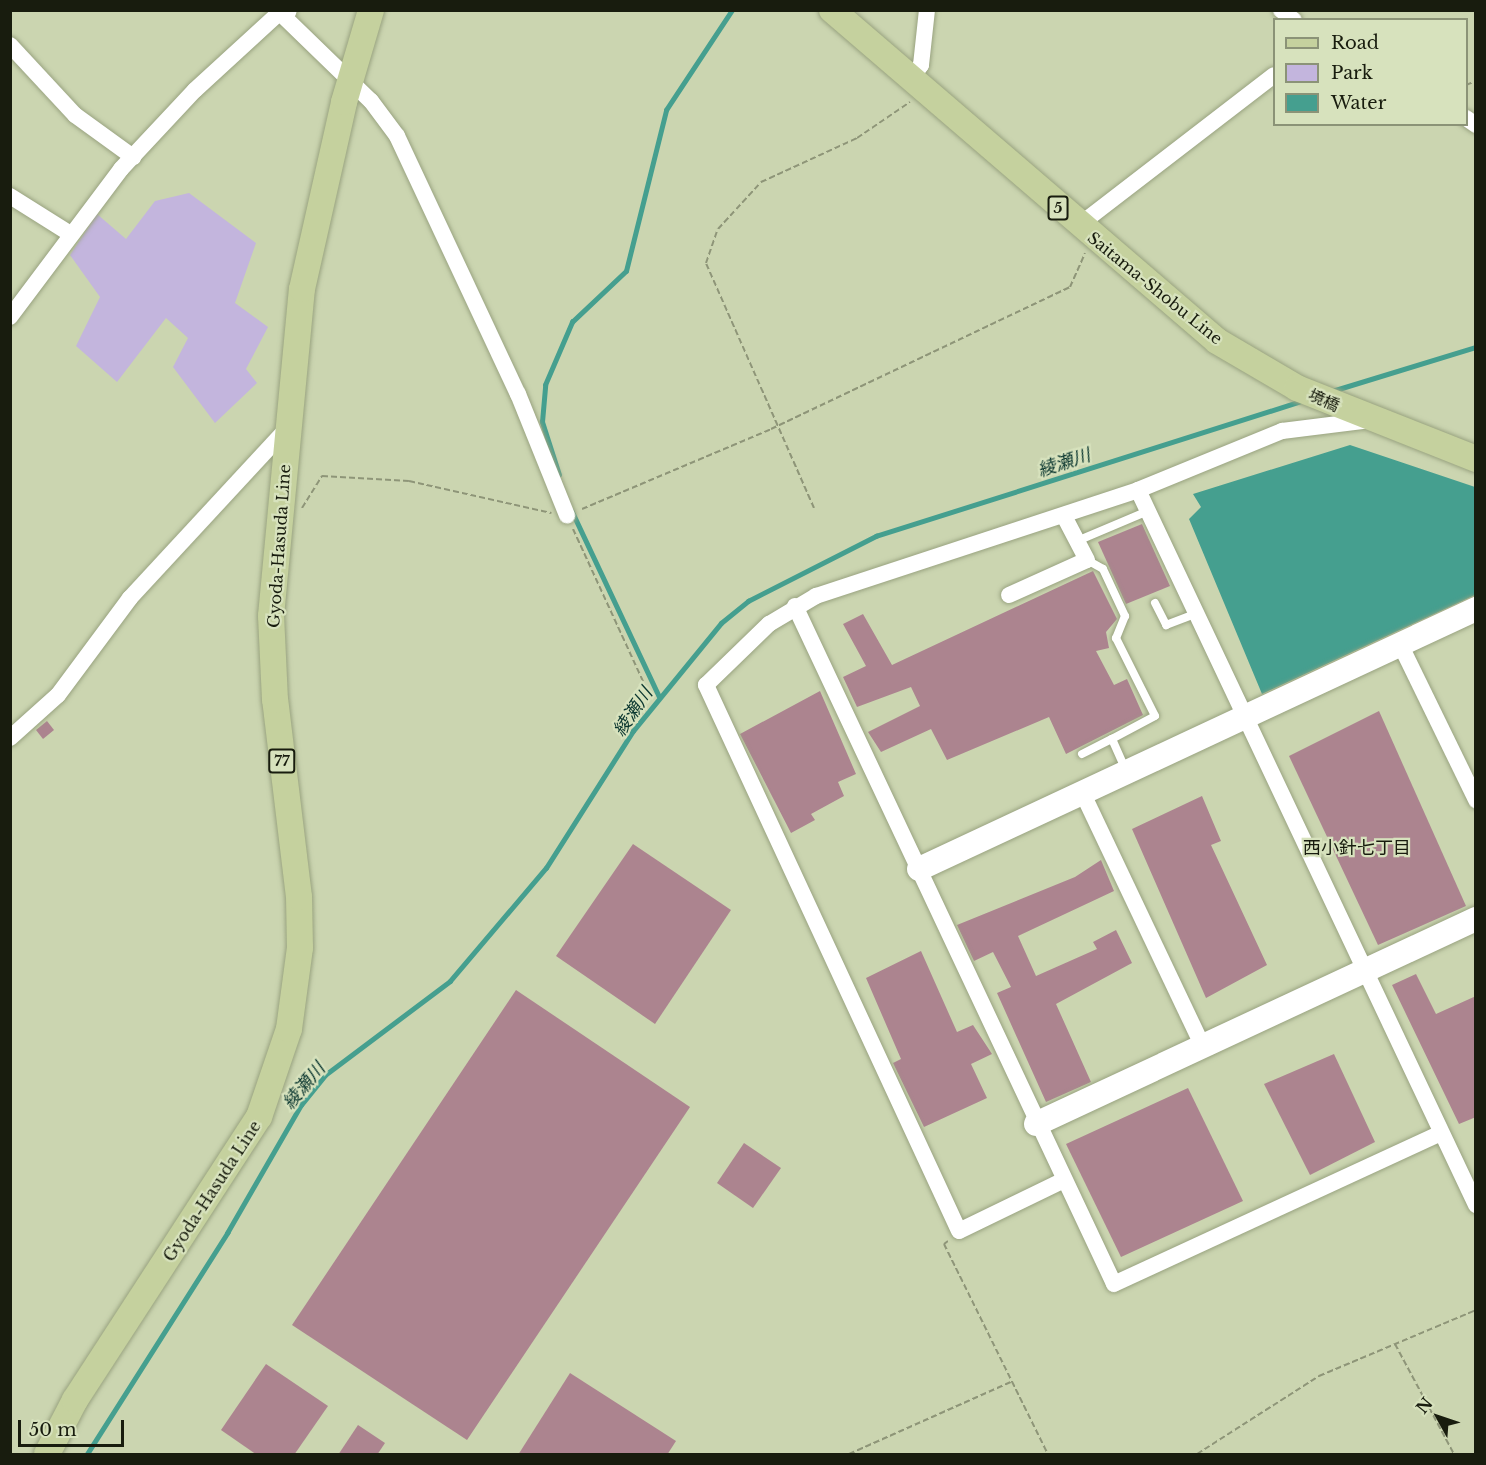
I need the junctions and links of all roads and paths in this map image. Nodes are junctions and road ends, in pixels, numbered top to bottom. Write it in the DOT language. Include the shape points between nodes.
graph roads {
  1 [pos="371,10"];
  2 [pos="832,10"];
  3 [pos="927,10"];
  4 [pos="282,12"];
  5 [pos="10,45"];
  6 [pos="1273,77"];
  7 [pos="349,85"];
  8 [pos="916,88"];
  9 [pos="133,157"];
  10 [pos="10,196"];
  11 [pos="1084,231"];
  12 [pos="69,233"];
  13 [pos="10,317"];
  14 [pos="1297,388"];
  15 [pos="1361,417"];
  16 [pos="289,425"];
  17 [pos="1476,459"];
  18 [pos="1138,490"];
  19 [pos="814,508"];
  20 [pos="1148,511"];
  21 [pos="567,515"];
  22 [pos="297,516"];
  23 [pos="1064,516"];
  24 [pos="1077,541"];
  25 [pos="1087,560"];
  26 [pos="1009,595"];
  27 [pos="1155,603"];
  28 [pos="795,606"];
  29 [pos="1476,609"];
  30 [pos="1197,613"];
  31 [pos="1400,644"];
  32 [pos="649,694"];
  33 [pos="1246,717"];
  34 [pos="10,738"];
  35 [pos="1112,739"];
  36 [pos="1082,754"];
  37 [pos="1127,773"];
  38 [pos="1083,794"];
  39 [pos="1476,800"];
  40 [pos="919,869"];
  41 [pos="1476,919"];
  42 [pos="1365,971"];
  43 [pos="1202,1045"];
  44 [pos="1036,1124"];
  45 [pos="1441,1134"];
  46 [pos="1062,1181"];
  47 [pos="1476,1205"];
  48 [pos="959,1231"];
  49 [pos="1476,1310"];
  50 [pos="1395,1344"];
  51 [pos="1011,1382"];
  52 [pos="47,1455"];
  53 [pos="849,1455"];
  54 [pos="1048,1455"];
  55 [pos="1197,1455"];
  56 [pos="1454,1455"];
  1 -- 7 [label="main road, Gyoda-Hasuda Line / 77"];
  2 -- 8 [label="main road, Saitama-Shobu Line / 5"];
  3 -- 8 [label="street"];
  4 -- 7 [label="street"];
  4 -- 9 [label="street"];
  5 -- 9 [label="street" via="75,116"];
  6 -- 11 [label="street"];
  7 -- 16 [label="main road, Gyoda-Hasuda Line / 77" via="302,289"];
  7 -- 21 [label="street" via="371,101 420,177"];
  8 -- 11 [label="main road, Saitama-Shobu Line / 5"];
  8 -- 19 [label="path" via="857,138 761,182 718,229 706,264"];
  9 -- 12 [label="street"];
  10 -- 12 [label="street"];
  11 -- 14 [label="main road, Saitama-Shobu Line / 5" via="1217,341"];
  11 -- 21 [label="path" via="1070,286 771,429"];
  12 -- 13 [label="street"];
  14 -- 15 [label="main road, 境橋 / 5"];
  15 -- 17 [label="main road, 5"];
  15 -- 18 [label="street" via="1282,432"];
  16 -- 34 [label="street" via="130,598 58,695"];
  16 -- 52 [label="main road, Gyoda-Hasuda Line / 77" via="271,616 275,700 298,897 300,948 289,1029 259,1117 75,1400"];
  18 -- 20 [label="street"];
  18 -- 23 [label="street"];
  20 -- 24 [label="lane"];
  20 -- 30 [label="street"];
  21 -- 22 [label="path" via="410,481 322,476"];
  21 -- 32 [label="path"];
  23 -- 24 [label="street"];
  23 -- 28 [label="street"];
  24 -- 25 [label="street"];
  25 -- 26 [label="street"];
  25 -- 35 [label="lane" via="1103,569 1125,616 1116,638 1155,716"];
  27 -- 30 [label="lane" via="1166,625"];
  28 -- 40 [label="street"];
  28 -- 48 [label="street" via="738,651 706,685"];
  29 -- 31 [label="street"];
  30 -- 33 [label="street"];
  31 -- 33 [label="street"];
  31 -- 39 [label="street"];
  33 -- 37 [label="street"];
  33 -- 42 [label="street"];
  35 -- 36 [label="lane"];
  35 -- 37 [label="lane"];
  37 -- 38 [label="street"];
  38 -- 40 [label="street"];
  38 -- 43 [label="street"];
  40 -- 44 [label="street"];
  41 -- 42 [label="street"];
  42 -- 43 [label="street"];
  42 -- 45 [label="street"];
  43 -- 44 [label="street"];
  44 -- 46 [label="street"];
  45 -- 46 [label="street" via="1114,1284"];
  45 -- 47 [label="street"];
  46 -- 48 [label="street"];
  48 -- 51 [label="path" via="944,1244"];
  49 -- 50 [label="path"];
  50 -- 55 [label="path" via="1319,1376"];
  50 -- 56 [label="path"];
  51 -- 53 [label="path"];
  51 -- 54 [label="path"];
}
